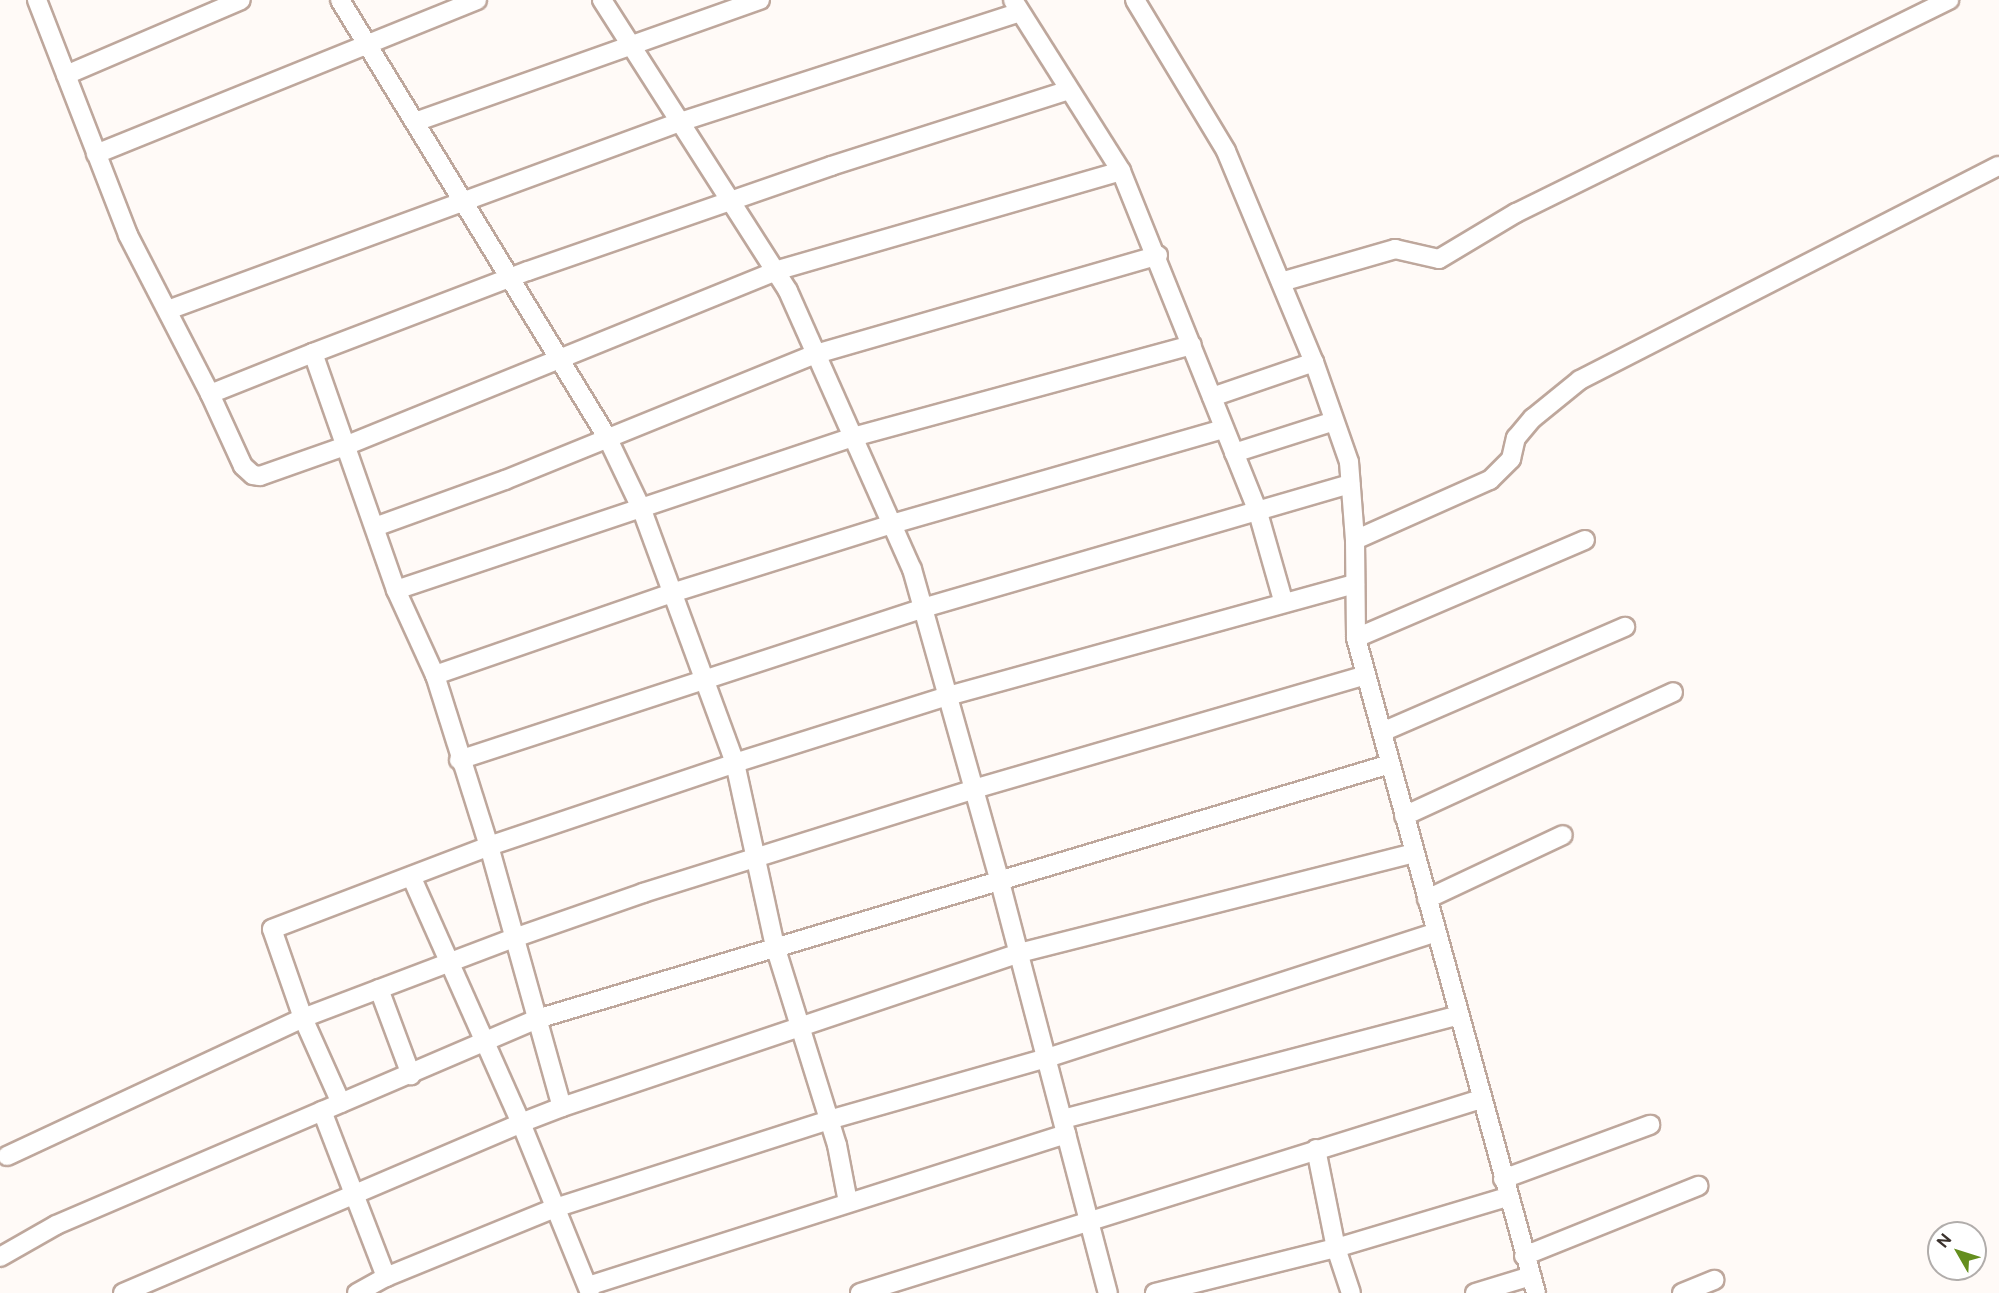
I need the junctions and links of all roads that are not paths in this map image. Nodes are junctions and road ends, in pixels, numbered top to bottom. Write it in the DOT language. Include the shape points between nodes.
graph roads {
  1 [pos="37,0"];
  2 [pos="241,0"];
  3 [pos="340,0"];
  4 [pos="477,0"];
  5 [pos="602,0"];
  6 [pos="760,0"];
  7 [pos="1135,0"];
  8 [pos="1949,0"];
  9 [pos="1017,6"];
  10 [pos="368,44"];
  11 [pos="630,44"];
  12 [pos="66,75"];
  13 [pos="1069,90"];
  14 [pos="415,122"];
  15 [pos="680,122"];
  16 [pos="96,154"];
  17 [pos="1999,166"];
  18 [pos="1121,171"];
  19 [pos="730,202"];
  20 [pos="462,203"];
  21 [pos="1158,255"];
  22 [pos="775,271"];
  23 [pos="510,278"];
  24 [pos="1281,282"];
  25 [pos="168,310"];
  26 [pos="1192,345"];
  27 [pos="314,354"];
  28 [pos="816,354"];
  29 [pos="559,358"];
  30 [pos="1314,362"];
  31 [pos="210,394"];
  32 [pos="1212,397"];
  33 [pos="1334,421"];
  34 [pos="1224,429"];
  35 [pos="607,436"];
  36 [pos="852,437"];
  37 [pos="345,446"];
  38 [pos="1234,453"];
  39 [pos="1350,484"];
  40 [pos="1257,509"];
  41 [pos="642,510"];
  42 [pos="892,524"];
  43 [pos="375,527"];
  44 [pos="1355,540"];
  45 [pos="1585,540"];
  46 [pos="1355,584"];
  47 [pos="396,590"];
  48 [pos="672,593"];
  49 [pos="1283,600"];
  50 [pos="922,608"];
  51 [pos="1625,627"];
  52 [pos="1356,638"];
  53 [pos="435,675"];
  54 [pos="1366,675"];
  55 [pos="704,680"];
  56 [pos="1673,692"];
  57 [pos="948,696"];
  58 [pos="1382,732"];
  59 [pos="459,760"];
  60 [pos="735,763"];
  61 [pos="1390,765"];
  62 [pos="974,789"];
  63 [pos="1404,816"];
  64 [pos="1563,835"];
  65 [pos="489,846"];
  66 [pos="1414,853"];
  67 [pos="757,857"];
  68 [pos="411,876"];
  69 [pos="1000,882"];
  70 [pos="1427,898"];
  71 [pos="1436,933"];
  72 [pos="514,938"];
  73 [pos="775,946"];
  74 [pos="1019,953"];
  75 [pos="448,963"];
  76 [pos="379,989"];
  77 [pos="1458,1015"];
  78 [pos="303,1018"];
  79 [pos="537,1019"];
  80 [pos="800,1030"];
  81 [pos="483,1044"];
  82 [pos="1047,1058"];
  83 [pos="411,1075"];
  84 [pos="1481,1099"];
  85 [pos="341,1103"];
  86 [pos="562,1107"];
  87 [pos="322,1111"];
  88 [pos="829,1120"];
  89 [pos="521,1123"];
  90 [pos="1650,1125"];
  91 [pos="1065,1127"];
  92 [pos="1316,1149"];
  93 [pos="8,1156"];
  94 [pos="1698,1186"];
  95 [pos="1505,1188"];
  96 [pos="352,1197"];
  97 [pos="848,1202"];
  98 [pos="555,1208"];
  99 [pos="1089,1219"];
  100 [pos="1336,1248"];
  101 [pos="1524,1256"];
  102 [pos="0,1257"];
  103 [pos="386,1276"];
  104 [pos="1714,1280"];
  105 [pos="1534,1284"];
  106 [pos="589,1290"];
  107 [pos="123,1293"];
  108 [pos="357,1293"];
  109 [pos="860,1293"];
  110 [pos="1108,1293"];
  111 [pos="1155,1293"];
  112 [pos="1351,1293"];
  113 [pos="1475,1293"];
  114 [pos="1682,1293"];
  1 -- 12 [label="street"];
  2 -- 12 [label="street"];
  3 -- 10 [label="street"];
  4 -- 10 [label="street"];
  5 -- 11 [label="street"];
  6 -- 11 [label="street"];
  7 -- 24 [label="street" via="1226,151"];
  8 -- 24 [label="street" via="1516,213 1439,259 1395,249"];
  9 -- 13 [label="street"];
  9 -- 15 [label="street"];
  10 -- 14 [label="street"];
  10 -- 16 [label="street"];
  11 -- 14 [label="street"];
  11 -- 15 [label="street"];
  12 -- 16 [label="street"];
  13 -- 18 [label="street"];
  13 -- 19 [label="street"];
  14 -- 20 [label="street"];
  15 -- 19 [label="street"];
  15 -- 20 [label="street"];
  16 -- 25 [label="street" via="128,235"];
  17 -- 44 [label="street" via="1580,380 1533,418 1516,438 1511,459 1490,480"];
  18 -- 21 [label="street"];
  18 -- 22 [label="street"];
  19 -- 22 [label="street"];
  19 -- 23 [label="street"];
  20 -- 23 [label="street"];
  20 -- 25 [label="street"];
  21 -- 26 [label="street"];
  21 -- 28 [label="street"];
  22 -- 28 [label="street"];
  22 -- 29 [label="street"];
  23 -- 27 [label="street"];
  23 -- 29 [label="street"];
  24 -- 30 [label="street"];
  25 -- 31 [label="street"];
  26 -- 32 [label="street"];
  26 -- 36 [label="street"];
  27 -- 31 [label="street"];
  27 -- 37 [label="street"];
  28 -- 35 [label="street"];
  28 -- 36 [label="street"];
  29 -- 35 [label="street"];
  29 -- 37 [label="street"];
  30 -- 32 [label="street"];
  30 -- 33 [label="street"];
  31 -- 37 [label="street" via="239,460 253,475"];
  32 -- 34 [label="street"];
  33 -- 38 [label="street"];
  33 -- 39 [label="street" via="1348,462"];
  34 -- 38 [label="street"];
  34 -- 42 [label="street"];
  35 -- 41 [label="street"];
  35 -- 43 [label="street" via="505,480"];
  36 -- 41 [label="street"];
  36 -- 42 [label="street"];
  37 -- 43 [label="street"];
  38 -- 40 [label="street"];
  39 -- 40 [label="street"];
  39 -- 44 [label="street"];
  40 -- 49 [label="street"];
  40 -- 50 [label="street"];
  41 -- 47 [label="street"];
  41 -- 48 [label="street"];
  42 -- 48 [label="street"];
  42 -- 50 [label="street" via="912,569"];
  43 -- 47 [label="street"];
  44 -- 46 [label="street"];
  45 -- 52 [label="street"];
  46 -- 49 [label="street" via="1329,593"];
  46 -- 52 [label="street"];
  47 -- 53 [label="street"];
  48 -- 53 [label="street"];
  48 -- 55 [label="street"];
  49 -- 57 [label="street"];
  50 -- 55 [label="street"];
  50 -- 57 [label="street"];
  51 -- 58 [label="street"];
  52 -- 54 [label="street"];
  53 -- 59 [label="street"];
  54 -- 58 [label="street"];
  54 -- 62 [label="street"];
  55 -- 59 [label="street"];
  55 -- 60 [label="street"];
  56 -- 63 [label="street"];
  57 -- 60 [label="street"];
  57 -- 62 [label="street"];
  58 -- 61 [label="street"];
  59 -- 65 [label="street"];
  60 -- 65 [label="street"];
  60 -- 67 [label="street"];
  61 -- 63 [label="street"];
  61 -- 69 [label="street"];
  62 -- 67 [label="street"];
  62 -- 69 [label="street"];
  63 -- 66 [label="street"];
  64 -- 70 [label="street"];
  65 -- 68 [label="street"];
  65 -- 72 [label="street"];
  66 -- 70 [label="street"];
  66 -- 74 [label="street"];
  67 -- 72 [label="street"];
  67 -- 73 [label="street"];
  68 -- 75 [label="street"];
  68 -- 78 [label="street" via="272,929"];
  69 -- 73 [label="street"];
  69 -- 74 [label="street"];
  70 -- 71 [label="street"];
  71 -- 77 [label="street"];
  71 -- 82 [label="street"];
  72 -- 75 [label="street"];
  72 -- 79 [label="street"];
  73 -- 79 [label="street"];
  73 -- 80 [label="street"];
  74 -- 80 [label="street"];
  74 -- 82 [label="street"];
  75 -- 76 [label="street"];
  75 -- 81 [label="street"];
  76 -- 78 [label="street"];
  76 -- 83 [label="street"];
  77 -- 84 [label="street"];
  77 -- 91 [label="street"];
  78 -- 85 [label="street"];
  78 -- 93 [label="street"];
  79 -- 81 [label="street"];
  79 -- 86 [label="street"];
  80 -- 86 [label="street"];
  80 -- 88 [label="street"];
  81 -- 83 [label="street"];
  81 -- 89 [label="street"];
  82 -- 88 [label="street"];
  82 -- 91 [label="street"];
  83 -- 85 [label="street"];
  84 -- 92 [label="street"];
  84 -- 95 [label="street"];
  85 -- 87 [label="street"];
  86 -- 89 [label="street"];
  87 -- 96 [label="street"];
  87 -- 102 [label="street" via="56,1225"];
  88 -- 97 [label="street"];
  88 -- 98 [label="street"];
  89 -- 96 [label="street"];
  89 -- 98 [label="street"];
  90 -- 95 [label="street"];
  91 -- 97 [label="street"];
  91 -- 99 [label="street"];
  92 -- 99 [label="street"];
  92 -- 100 [label="street"];
  94 -- 101 [label="street"];
  95 -- 100 [label="street"];
  95 -- 101 [label="street"];
  96 -- 103 [label="street"];
  96 -- 107 [label="street"];
  97 -- 106 [label="street"];
  98 -- 103 [label="street"];
  98 -- 106 [label="street"];
  99 -- 109 [label="street"];
  99 -- 110 [label="street"];
  100 -- 111 [label="street"];
  100 -- 112 [label="street"];
  101 -- 105 [label="street"];
  103 -- 108 [label="street"];
  104 -- 114 [label="street"];
  105 -- 113 [label="street"];
}
